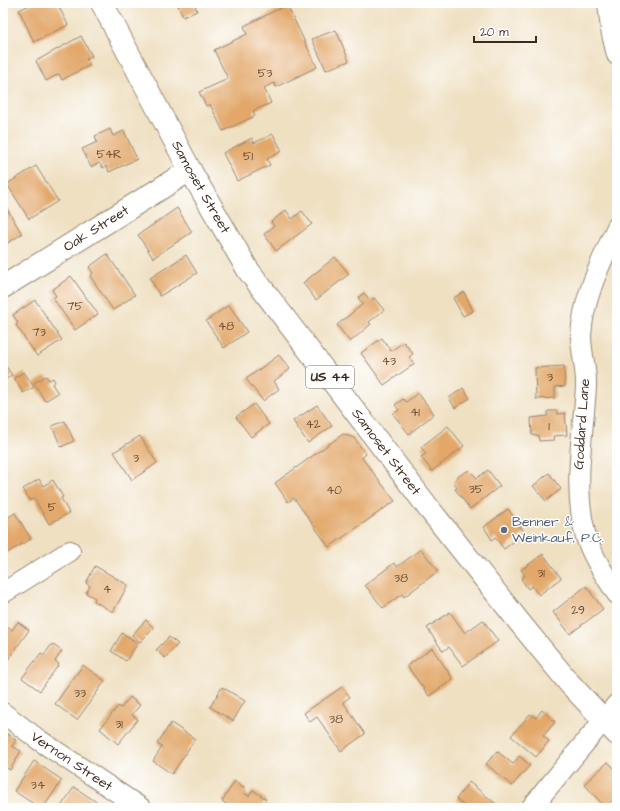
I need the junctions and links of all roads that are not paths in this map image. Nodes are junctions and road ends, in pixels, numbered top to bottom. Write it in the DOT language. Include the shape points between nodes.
graph roads {
  1 [pos="102,3"];
  2 [pos="608,3"];
  3 [pos="617,55"];
  4 [pos="190,170"];
  5 [pos="617,227"];
  6 [pos="3,287"];
  7 [pos="70,551"];
  8 [pos="3,593"];
  9 [pos="617,594"];
  10 [pos="3,713"];
  11 [pos="613,720"];
  12 [pos="141,808"];
  13 [pos="531,808"];
  1 -- 4 [label="main road, Samoset Street / US 44"];
  2 -- 3 [label="street"];
  4 -- 6 [label="main road, Oak Street"];
  4 -- 11 [label="main road, Samoset Street / US 44" via="248,270 430,510 570,684"];
  5 -- 9 [label="street, Goddard Lane" via="595,277 583,316 581,338 586,377 579,472 585,532 591,549"];
  7 -- 8 [label="street"];
  10 -- 12 [label="street, Vernon Street"];
  11 -- 13 [label="street"];
}
